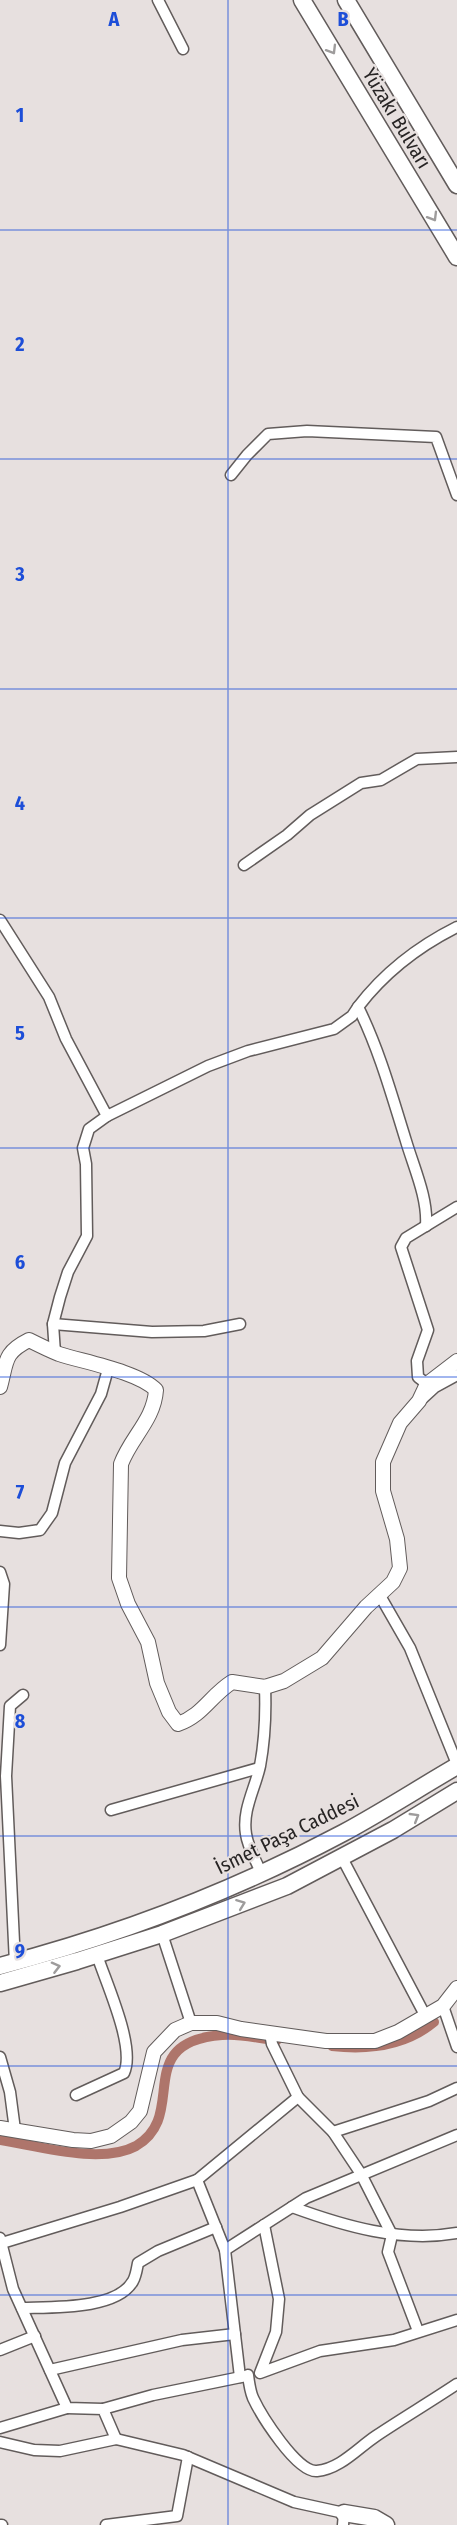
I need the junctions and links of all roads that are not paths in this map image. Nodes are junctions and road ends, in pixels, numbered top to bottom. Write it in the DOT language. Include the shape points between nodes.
graph roads {
  1 [pos="158,0"];
  2 [pos="302,0"];
  3 [pos="346,0"];
  4 [pos="183,49"];
  5 [pos="454,174"];
  6 [pos="457,257"];
  7 [pos="231,475"];
  8 [pos="457,495"];
  9 [pos="457,757"];
  10 [pos="244,865"];
  11 [pos="0,920"];
  12 [pos="457,927"];
  13 [pos="358,1007"];
  14 [pos="107,1116"];
  15 [pos="457,1207"];
  16 [pos="426,1226"];
  17 [pos="53,1324"];
  18 [pos="240,1324"];
  19 [pos="55,1353"];
  20 [pos="457,1361"];
  21 [pos="108,1369"];
  22 [pos="457,1375"];
  23 [pos="427,1384"];
  24 [pos="0,1387"];
  25 [pos="419,1401"];
  26 [pos="0,1531"];
  27 [pos="0,1572"];
  28 [pos="379,1594"];
  29 [pos="0,1645"];
  30 [pos="265,1687"];
  31 [pos="23,1695"];
  32 [pos="457,1765"];
  33 [pos="259,1768"];
  34 [pos="457,1791"];
  35 [pos="111,1810"];
  36 [pos="341,1856"];
  37 [pos="261,1873"];
  38 [pos="162,1934"];
  39 [pos="97,1955"];
  40 [pos="7,1965"];
  41 [pos="0,1983"];
  42 [pos="457,1988"];
  43 [pos="443,2006"];
  44 [pos="426,2016"];
  45 [pos="191,2023"];
  46 [pos="271,2038"];
  47 [pos="457,2048"];
  48 [pos="0,2057"];
  49 [pos="457,2088"];
  50 [pos="76,2095"];
  51 [pos="298,2097"];
  52 [pos="0,2128"];
  53 [pos="15,2130"];
  54 [pos="333,2132"];
  55 [pos="457,2135"];
  56 [pos="361,2174"];
  57 [pos="197,2180"];
  58 [pos="292,2207"];
  59 [pos="264,2225"];
  60 [pos="216,2227"];
  61 [pos="457,2234"];
  62 [pos="392,2235"];
  63 [pos="1,2240"];
  64 [pos="225,2250"];
  65 [pos="4,2272"];
  66 [pos="22,2308"];
  67 [pos="457,2320"];
  68 [pos="418,2331"];
  69 [pos="235,2334"];
  70 [pos="35,2336"];
  71 [pos="0,2350"];
  72 [pos="50,2370"];
  73 [pos="260,2373"];
  74 [pos="244,2376"];
  75 [pos="457,2384"];
  76 [pos="68,2408"];
  77 [pos="103,2409"];
  78 [pos="0,2427"];
  79 [pos="116,2439"];
  80 [pos="0,2442"];
  81 [pos="188,2457"];
  82 [pos="344,2519"];
  83 [pos="384,2524"];
  84 [pos="106,2525"];
  1 -- 4 [label="street"];
  2 -- 6 [label="main road, Yüzakı Bulvarı, one-way"];
  3 -- 5 [label="main road, Yüzakı Bulvarı"];
  7 -- 8 [label="street" via="268,434 307,431 436,436"];
  9 -- 10 [label="street" via="417,759 381,780 361,783 310,815"];
  11 -- 14 [label="street" via="49,997 66,1039"];
  12 -- 13 [label="street" via="434,938 377,982"];
  13 -- 14 [label="street" via="334,1029 257,1048 208,1066"];
  13 -- 16 [label="street" via="406,1142 427,1213"];
  14 -- 17 [label="street" via="89,1129 83,1148 87,1236 68,1272"];
  15 -- 16 [label="street"];
  16 -- 23 [label="street" via="406,1238 401,1247 428,1330 417,1361 418,1377"];
  17 -- 18 [label="street" via="152,1332 204,1331"];
  17 -- 19 [label="street"];
  19 -- 21 [label="street"];
  19 -- 24 [label="street" via="29,1340 13,1348 5,1362"];
  20 -- 23 [label="street"];
  21 -- 26 [label="street" via="101,1394 65,1463 52,1513 40,1530"];
  21 -- 30 [label="street" via="148,1382 156,1390 155,1406 121,1464 119,1578 148,1642 157,1683 169,1712 178,1724 194,1718 219,1690 232,1682"];
  22 -- 25 [label="street"];
  23 -- 25 [label="street"];
  25 -- 28 [label="street" via="400,1423 383,1462 383,1491 397,1539 400,1569 393,1582"];
  27 -- 29 [label="street" via="4,1584"];
  28 -- 30 [label="street" via="322,1658 284,1681"];
  28 -- 32 [label="street" via="410,1648"];
  30 -- 33 [label="street" via="266,1724"];
  31 -- 40 [label="street" via="10,1706 6,1776"];
  32 -- 37 [label="main road, İsmet Paşa Caddesi" via="344,1833"];
  33 -- 35 [label="street"];
  33 -- 37 [label="street" via="245,1822 248,1843"];
  36 -- 34 [label="main road, one-way"];
  38 -- 36 [label="main road, one-way" via="286,1886"];
  36 -- 44 [label="street"];
  37 -- 40 [label="main road, İsmet Paşa Caddesi" via="129,1929"];
  38 -- 39 [label="main road"];
  38 -- 45 [label="street"];
  41 -- 39 [label="main road, one-way"];
  39 -- 50 [label="street" via="127,2046 128,2064 124,2073"];
  42 -- 43 [label="street"];
  43 -- 44 [label="street"];
  43 -- 47 [label="street"];
  44 -- 46 [label="street" via="375,2041"];
  45 -- 46 [label="street" via="217,2023"];
  45 -- 53 [label="street" via="175,2030 154,2052 140,2111 111,2136 91,2141"];
  46 -- 51 [label="street"];
  48 -- 53 [label="street"];
  49 -- 54 [label="street"];
  51 -- 54 [label="street"];
  51 -- 57 [label="street"];
  52 -- 53 [label="street"];
  54 -- 56 [label="street"];
  55 -- 56 [label="street"];
  56 -- 58 [label="street"];
  56 -- 62 [label="street"];
  57 -- 60 [label="street"];
  57 -- 63 [label="street" via="120,2207"];
  58 -- 59 [label="street"];
  58 -- 62 [label="street" via="336,2223"];
  59 -- 64 [label="street"];
  59 -- 73 [label="street" via="279,2299 276,2332"];
  60 -- 64 [label="street"];
  60 -- 66 [label="street" via="138,2263 133,2281 119,2295 80,2305"];
  61 -- 62 [label="street"];
  62 -- 68 [label="street" via="388,2252"];
  63 -- 65 [label="street"];
  64 -- 69 [label="street"];
  65 -- 66 [label="street"];
  66 -- 70 [label="street"];
  67 -- 68 [label="street"];
  68 -- 73 [label="street" via="394,2340 320,2350"];
  69 -- 72 [label="street" via="182,2340"];
  69 -- 74 [label="street"];
  70 -- 71 [label="street"];
  70 -- 72 [label="street"];
  72 -- 76 [label="street"];
  73 -- 74 [label="street"];
  74 -- 75 [label="street" via="277,2436 298,2462 316,2471 347,2458"];
  74 -- 77 [label="street"];
  76 -- 77 [label="street"];
  76 -- 78 [label="street"];
  77 -- 79 [label="street"];
  79 -- 80 [label="street" via="60,2451"];
  79 -- 81 [label="street"];
  81 -- 82 [label="street"];
  81 -- 84 [label="street" via="177,2516"];
  82 -- 83 [label="main road" via="374,2518"];
}
